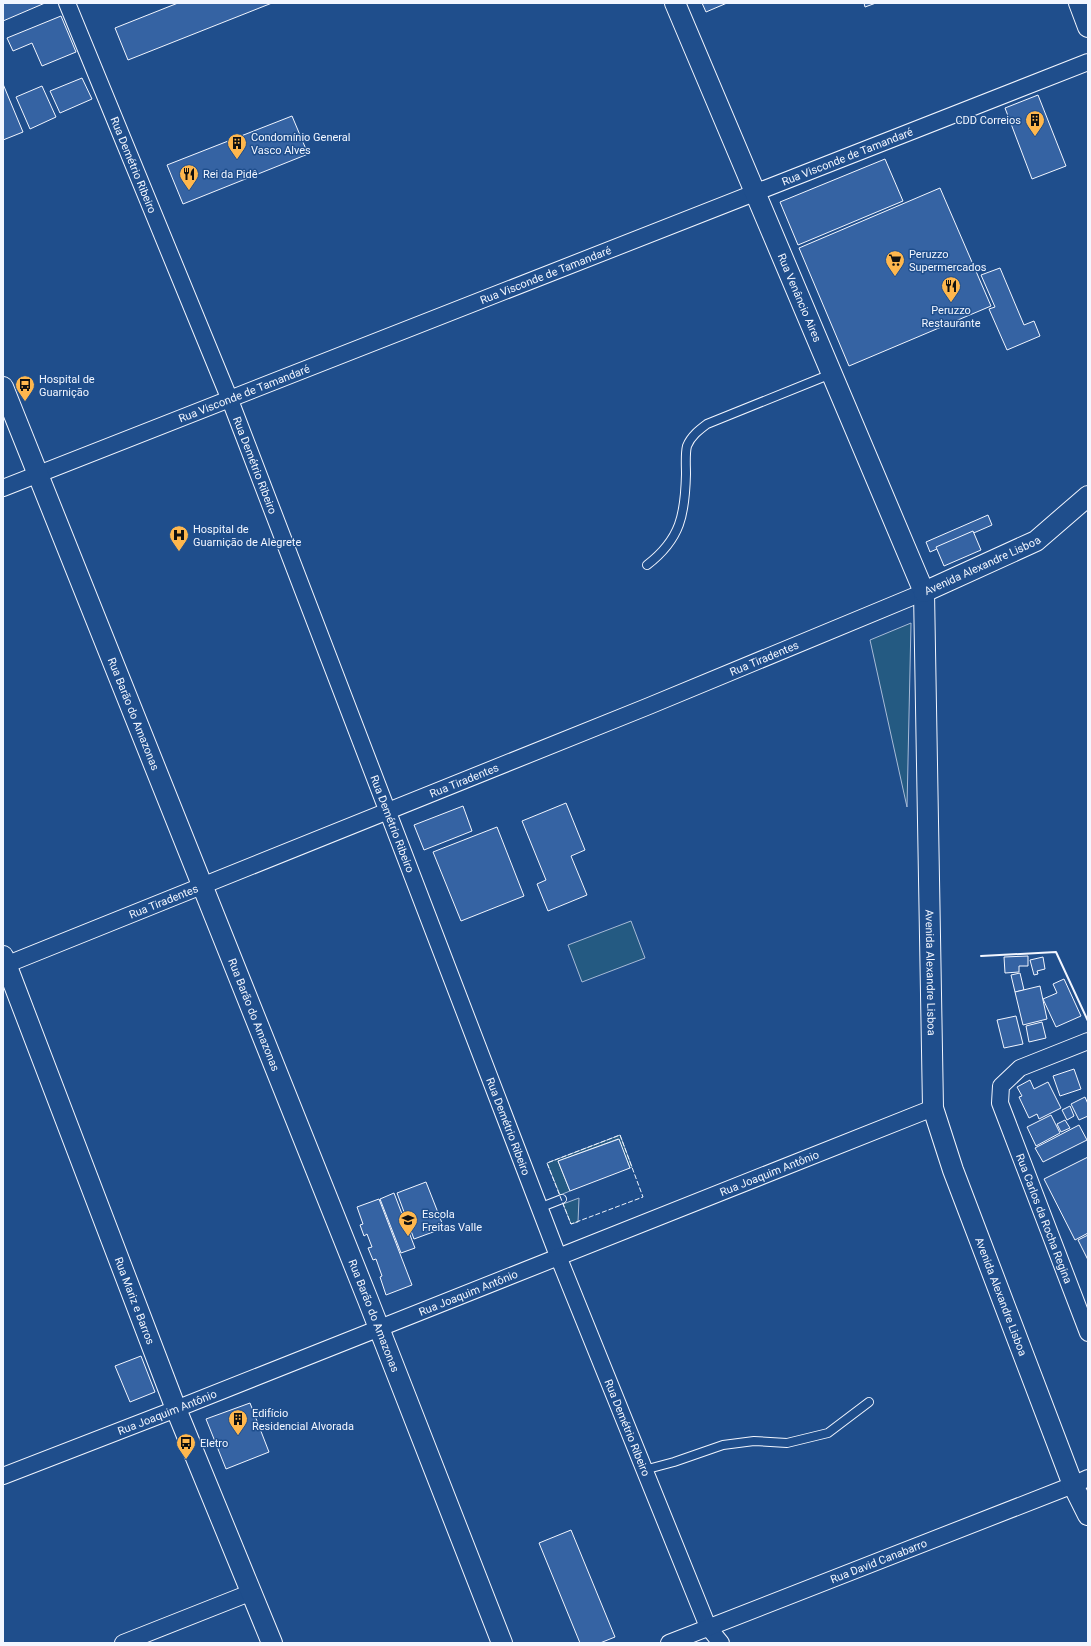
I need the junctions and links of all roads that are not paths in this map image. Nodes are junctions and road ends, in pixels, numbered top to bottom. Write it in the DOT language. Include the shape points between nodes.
graph roads {
  1 [pos="67,3"];
  2 [pos="675,3"];
  3 [pos="1079,3"];
  4 [pos="1088,27"];
  5 [pos="1088,62"];
  6 [pos="756,192"];
  7 [pos="832,374"];
  8 [pos="3,387"];
  9 [pos="230,400"];
  10 [pos="37,475"];
  11 [pos="3,488"];
  12 [pos="1088,496"];
  13 [pos="647,565"];
  14 [pos="924,592"];
  15 [pos="388,811"];
  16 [pos="202,884"];
  17 [pos="4,962"];
  18 [pos="1088,1042"];
  19 [pos="933,1108"];
  20 [pos="562,1199"];
  21 [pos="539,1208"];
  22 [pos="558,1256"];
  23 [pos="379,1329"];
  24 [pos="1088,1332"];
  25 [pos="869,1402"];
  26 [pos="176,1409"];
  27 [pos="644,1470"];
  28 [pos="3,1476"];
  29 [pos="1081,1481"];
  30 [pos="1088,1515"];
  31 [pos="252,1592"];
  32 [pos="708,1627"];
  33 [pos="123,1643"];
  34 [pos="272,1643"];
  35 [pos="502,1643"];
  36 [pos="669,1643"];
  37 [pos="721,1643"];
  1 -- 9 [label="street, Rua Demétrio Ribeiro"];
  2 -- 6 [label="street, Rua Venâncio Aires"];
  3 -- 4 [label="street"];
  5 -- 6 [label="street, Rua Visconde de Tamandaré"];
  6 -- 7 [label="street, Rua Venâncio Aires"];
  6 -- 9 [label="street, Rua Visconde de Tamandaré"];
  7 -- 13 [label="lane" via="707,424 695,433 687,447 685,501 680,525 662,554"];
  7 -- 14 [label="street, Rua Venâncio Aires"];
  8 -- 10 [label="street, Rua Barão do Amazonas"];
  9 -- 10 [label="street, Rua Visconde de Tamandaré"];
  9 -- 15 [label="street, Rua Demétrio Ribeiro"];
  10 -- 11 [label="street, Rua Visconde de Tamandaré"];
  10 -- 16 [label="street, Rua Barão do Amazonas"];
  12 -- 14 [label="street, Avenida Alexandre Lisboa" via="1036,541"];
  14 -- 15 [label="street, Rua Tiradentes"];
  14 -- 19 [label="street, Avenida Alexandre Lisboa"];
  15 -- 16 [label="street, Rua Tiradentes"];
  15 -- 21 [label="street, Rua Demétrio Ribeiro"];
  16 -- 17 [label="street, Rua Tiradentes"];
  16 -- 23 [label="street, Rua Barão do Amazonas"];
  17 -- 26 [label="street, Rua Mariz e Barros"];
  18 -- 24 [label="street, Rua Carlos da Rocha Regina" via="1020,1068 1001,1086 1000,1104"];
  19 -- 22 [label="street, Rua Joaquim Antônio"];
  19 -- 29 [label="street, Avenida Alexandre Lisboa" via="953,1170"];
  20 -- 21 [label="lane"];
  21 -- 22 [label="street, Rua Demétrio Ribeiro"];
  22 -- 23 [label="street, Rua Joaquim Antônio"];
  22 -- 27 [label="street, Rua Demétrio Ribeiro"];
  23 -- 26 [label="street, Rua Joaquim Antônio"];
  23 -- 35 [label="street, Rua Barão do Amazonas"];
  25 -- 27 [label="lane" via="828,1433 787,1443 754,1441 723,1445"];
  26 -- 28 [label="street, Rua Joaquim Antônio"];
  26 -- 31 [label="street, Rua Mariz e Barros"];
  27 -- 32 [label="street, Rua Demétrio Ribeiro"];
  29 -- 30 [label="street, Avenida Alexandre Lisboa"];
  29 -- 32 [label="street, Rua David Canabarro"];
  31 -- 33 [label="street"];
  31 -- 34 [label="street, Rua Mariz e Barros"];
  32 -- 36 [label="street, Rua David Canabarro"];
  32 -- 37 [label="street, Rua Demétrio Ribeiro"];
}
